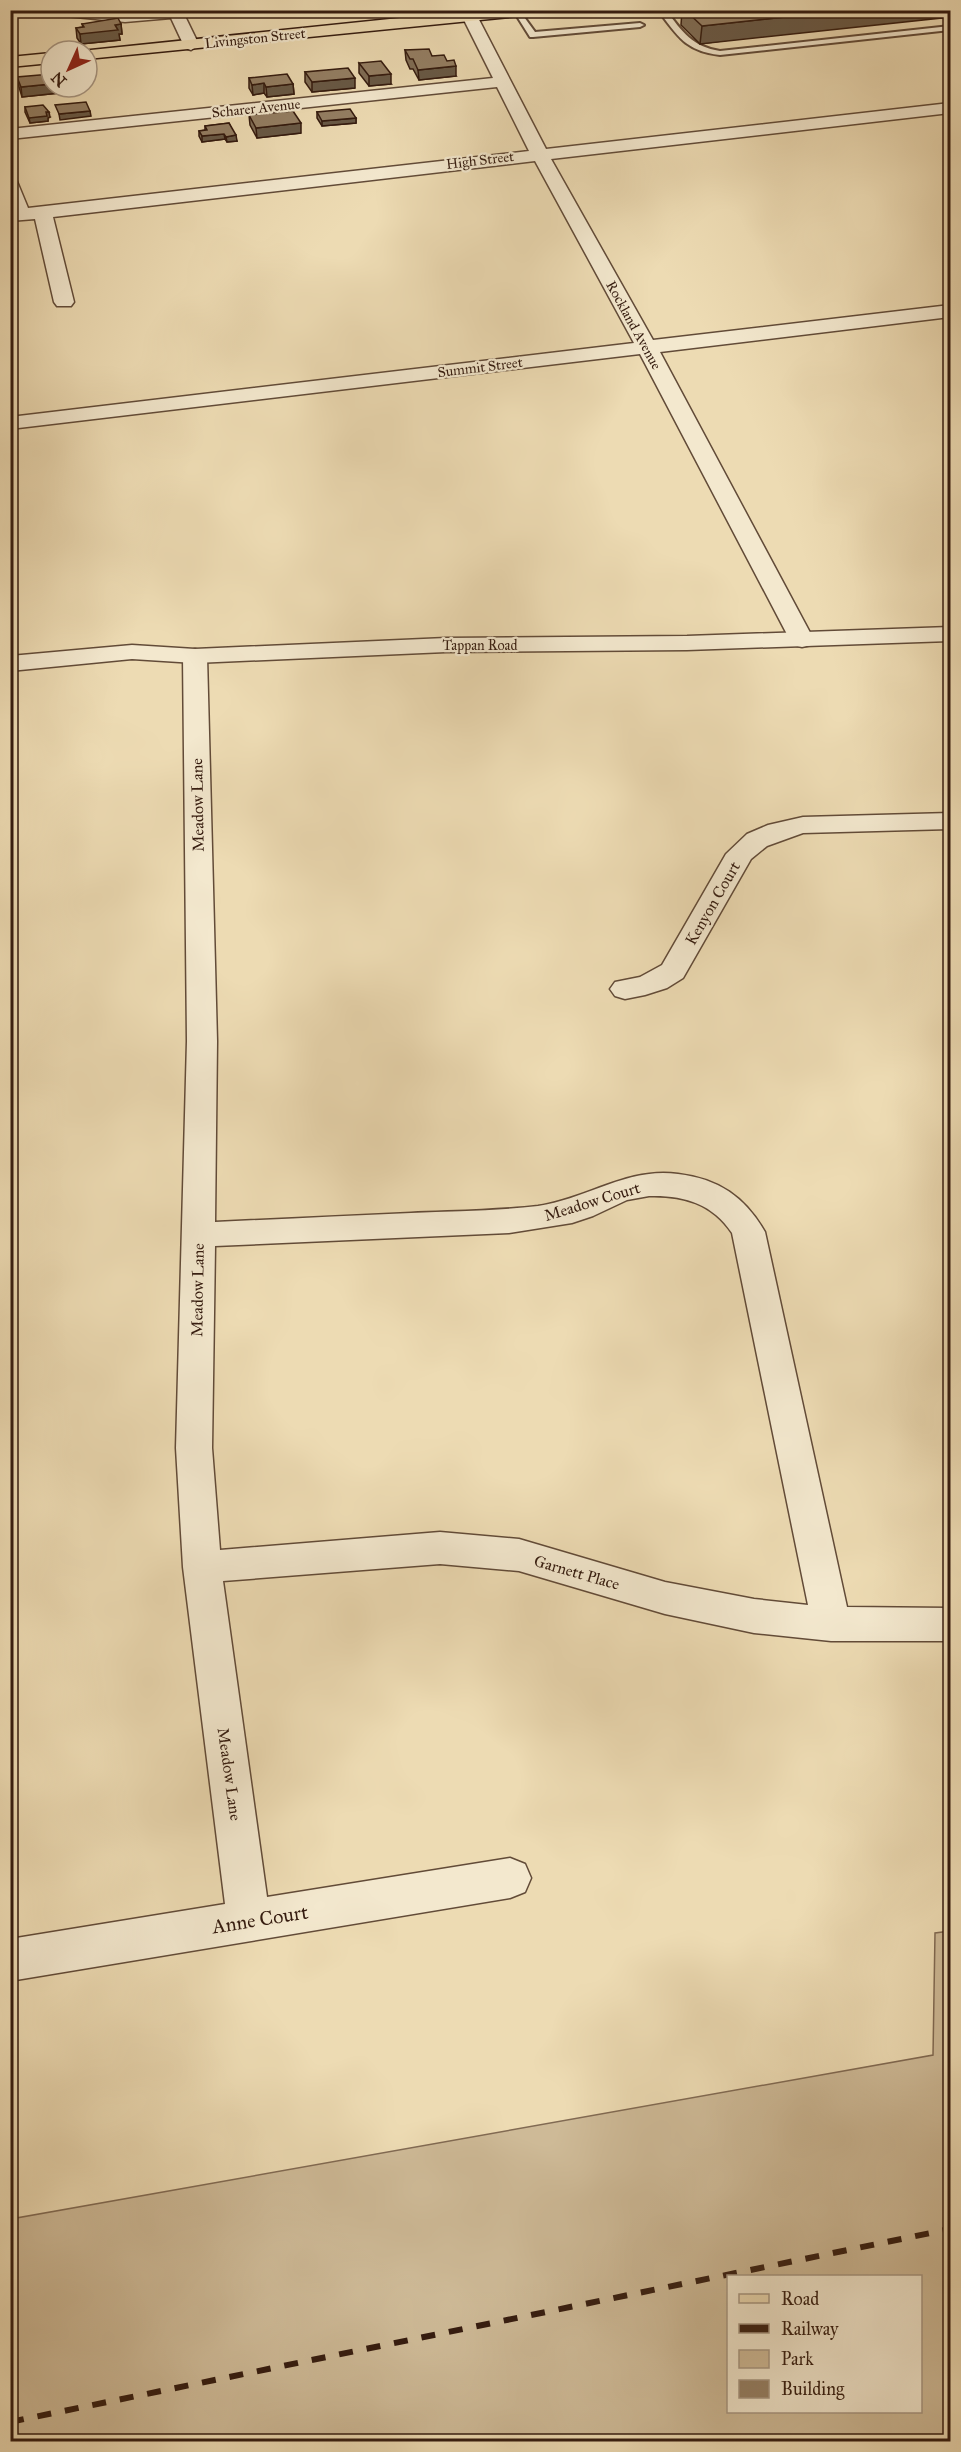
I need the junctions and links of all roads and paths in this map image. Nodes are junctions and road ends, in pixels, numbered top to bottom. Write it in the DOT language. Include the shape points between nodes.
graph roads {
  1 [pos="19,10"];
  2 [pos="56,10"];
  3 [pos="10,11"];
  4 [pos="523,11"];
  5 [pos="468,13"];
  6 [pos="668,14"];
  7 [pos="632,18"];
  8 [pos="951,28"];
  9 [pos="191,45"];
  10 [pos="99,53"];
  11 [pos="39,59"];
  12 [pos="10,62"];
  13 [pos="502,82"];
  14 [pos="951,108"];
  15 [pos="10,135"];
  16 [pos="539,153"];
  17 [pos="10,183"];
  18 [pos="42,212"];
  19 [pos="16,215"];
  20 [pos="64,302"];
  21 [pos="951,311"];
  22 [pos="647,347"];
  23 [pos="10,423"];
  24 [pos="951,634"];
  25 [pos="802,640"];
  26 [pos="195,656"];
  27 [pos="10,664"];
  28 [pos="951,821"];
  29 [pos="625,989"];
  30 [pos="198,1235"];
  31 [pos="202,1567"];
  32 [pos="831,1624"];
  33 [pos="951,1625"];
  34 [pos="510,1878"];
  35 [pos="249,1921"];
  36 [pos="10,1960"];
  1 -- 3 [label="street"];
  2 -- 9 [label="street" via="125,17 176,13"];
  4 -- 5 [label="main road, Livingston Street"];
  4 -- 7 [label="lane" via="533,35 640,25"];
  5 -- 9 [label="main road, Livingston Street"];
  5 -- 13 [label="street, Rockland Avenue"];
  6 -- 8 [label="lane" via="691,46 720,52"];
  9 -- 10 [label="main road, Livingston Street"];
  11 -- 12 [label="main road"];
  13 -- 15 [label="street, Scharer Avenue"];
  13 -- 16 [label="street, Rockland Avenue"];
  14 -- 16 [label="street, High Street"];
  16 -- 18 [label="street, High Street"];
  16 -- 22 [label="street, Rockland Avenue"];
  17 -- 19 [label="street"];
  18 -- 19 [label="street, High Street"];
  18 -- 20 [label="street"];
  21 -- 22 [label="street, Summit Street"];
  22 -- 23 [label="street, Summit Street"];
  22 -- 25 [label="street, Rockland Avenue"];
  24 -- 25 [label="street, Tappan Road"];
  25 -- 26 [label="street, Tappan Road" via="446,645"];
  26 -- 27 [label="street, Tappan Road" via="132,652"];
  26 -- 30 [label="street, Meadow Lane" via="202,1041"];
  28 -- 29 [label="street, Kenyon Court" via="803,825 757,840 740,854 673,971 659,981"];
  30 -- 31 [label="street, Meadow Lane" via="195,1448"];
  30 -- 32 [label="street, Meadow Court" via="539,1218 581,1208 641,1185 695,1189 718,1199 735,1213 748,1232"];
  31 -- 32 [label="street, Garnett Place" via="440,1548 508,1554 665,1598 754,1616"];
  31 -- 35 [label="street, Meadow Lane"];
  32 -- 33 [label="street, Garnett Place"];
  34 -- 35 [label="street, Anne Court"];
  35 -- 36 [label="street, Anne Court"];
}
